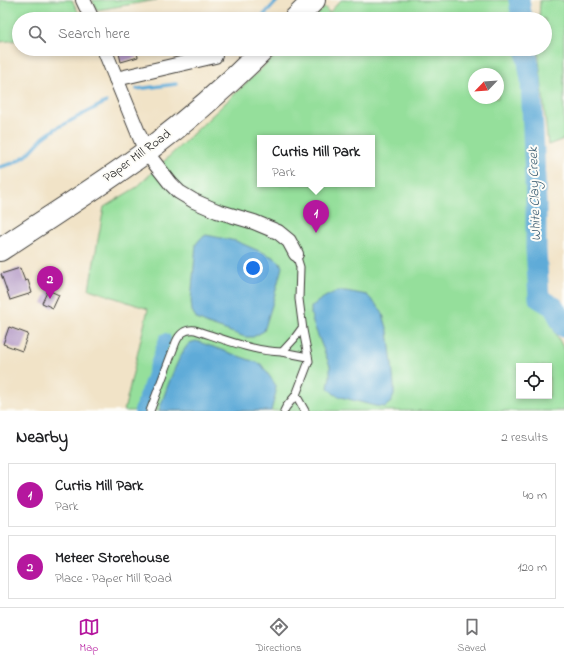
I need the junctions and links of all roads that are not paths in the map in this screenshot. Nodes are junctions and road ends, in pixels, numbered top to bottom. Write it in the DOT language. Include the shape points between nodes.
graph roads {
  1 [pos="83,0"];
  2 [pos="314,0"];
  3 [pos="89,12"];
  4 [pos="302,12"];
  5 [pos="107,56"];
  6 [pos="215,56"];
  7 [pos="257,56"];
  8 [pos="116,79"];
  9 [pos="146,152"];
  10 [pos="0,250"];
  11 [pos="296,254"];
  12 [pos="302,328"];
  13 [pos="282,352"];
  14 [pos="308,357"];
  15 [pos="296,395"];
  16 [pos="150,411"];
  17 [pos="284,411"];
  18 [pos="305,411"];
  1 -- 3 [label="street"];
  2 -- 4 [label="main road"];
  5 -- 8 [label="street"];
  6 -- 8 [label="street"];
  7 -- 9 [label="main road, Paper Mill Road" via="209,101"];
  8 -- 9 [label="street"];
  9 -- 10 [label="main road, Paper Mill Road"];
  9 -- 11 [label="street" via="179,192 217,211 278,232 289,241"];
  11 -- 12 [label="lane" via="300,267 299,299"];
  12 -- 13 [label="lane"];
  12 -- 14 [label="lane"];
  13 -- 14 [label="lane"];
  13 -- 16 [label="lane" via="249,348 195,330 185,331 179,335"];
  14 -- 15 [label="lane" via="309,361"];
  15 -- 17 [label="lane"];
  15 -- 18 [label="lane"];
}
